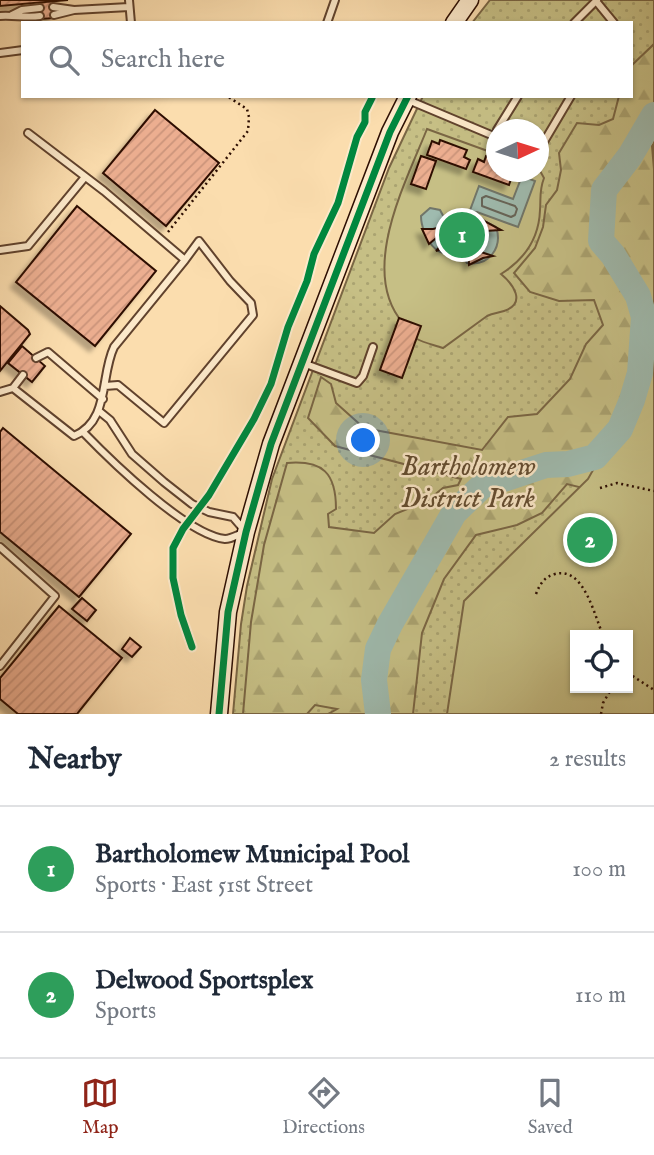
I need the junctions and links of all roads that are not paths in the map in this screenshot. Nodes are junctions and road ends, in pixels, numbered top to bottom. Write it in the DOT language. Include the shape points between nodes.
graph roads {
  1 [pos="335,0"];
  2 [pos="470,0"];
  3 [pos="597,1"];
  4 [pos="129,4"];
  5 [pos="53,7"];
  6 [pos="74,10"];
  7 [pos="40,12"];
  8 [pos="54,15"];
  9 [pos="0,16"];
  10 [pos="328,21"];
  11 [pos="455,21"];
  12 [pos="576,21"];
  13 [pos="612,21"];
  14 [pos="21,50"];
  15 [pos="0,52"];
  16 [pos="405,98"];
  17 [pos="408,98"];
  18 [pos="517,98"];
  19 [pos="569,98"];
  20 [pos="504,119"];
  21 [pos="486,129"];
  22 [pos="28,133"];
  23 [pos="549,133"];
  24 [pos="85,177"];
  25 [pos="0,250"];
  26 [pos="185,260"];
  27 [pos="373,347"];
  28 [pos="36,358"];
  29 [pos="301,362"];
  30 [pos="23,375"];
  31 [pos="105,386"];
  32 [pos="13,388"];
  33 [pos="0,392"];
  34 [pos="103,399"];
  35 [pos="99,411"];
  36 [pos="83,432"];
  37 [pos="143,463"];
  38 [pos="132,478"];
  39 [pos="246,532"];
  40 [pos="0,547"];
  41 [pos="0,666"];
  42 [pos="219,714"];
  1 -- 10 [label="lane"];
  2 -- 11 [label="main road"];
  3 -- 12 [label="lane"];
  3 -- 13 [label="lane"];
  4 -- 6 [label="lane"];
  5 -- 6 [label="lane"];
  6 -- 8 [label="lane"];
  7 -- 9 [label="lane" via="23,18"];
  14 -- 15 [label="lane"];
  16 -- 29 [label="main road"];
  17 -- 21 [label="lane"];
  18 -- 20 [label="lane"];
  19 -- 23 [label="lane"];
  22 -- 24 [label="lane"];
  24 -- 25 [label="lane" via="28,246"];
  24 -- 26 [label="lane"];
  26 -- 31 [label="lane" via="114,347 107,361"];
  26 -- 31 [label="lane" via="199,241 251,303 253,315 164,423 118,385"];
  27 -- 29 [label="lane" via="357,383"];
  28 -- 34 [label="lane" via="48,352"];
  29 -- 39 [label="main road"];
  30 -- 32 [label="lane"];
  31 -- 34 [label="lane"];
  32 -- 33 [label="lane"];
  32 -- 36 [label="lane" via="74,436"];
  34 -- 35 [label="lane"];
  35 -- 36 [label="lane"];
  35 -- 37 [label="lane"];
  36 -- 38 [label="lane"];
  37 -- 38 [label="lane"];
  37 -- 39 [label="lane" via="192,504 233,516"];
  38 -- 39 [label="lane" via="205,533 228,539"];
  39 -- 42 [label="main road" via="228,612"];
  40 -- 41 [label="lane" via="55,596"];
}
